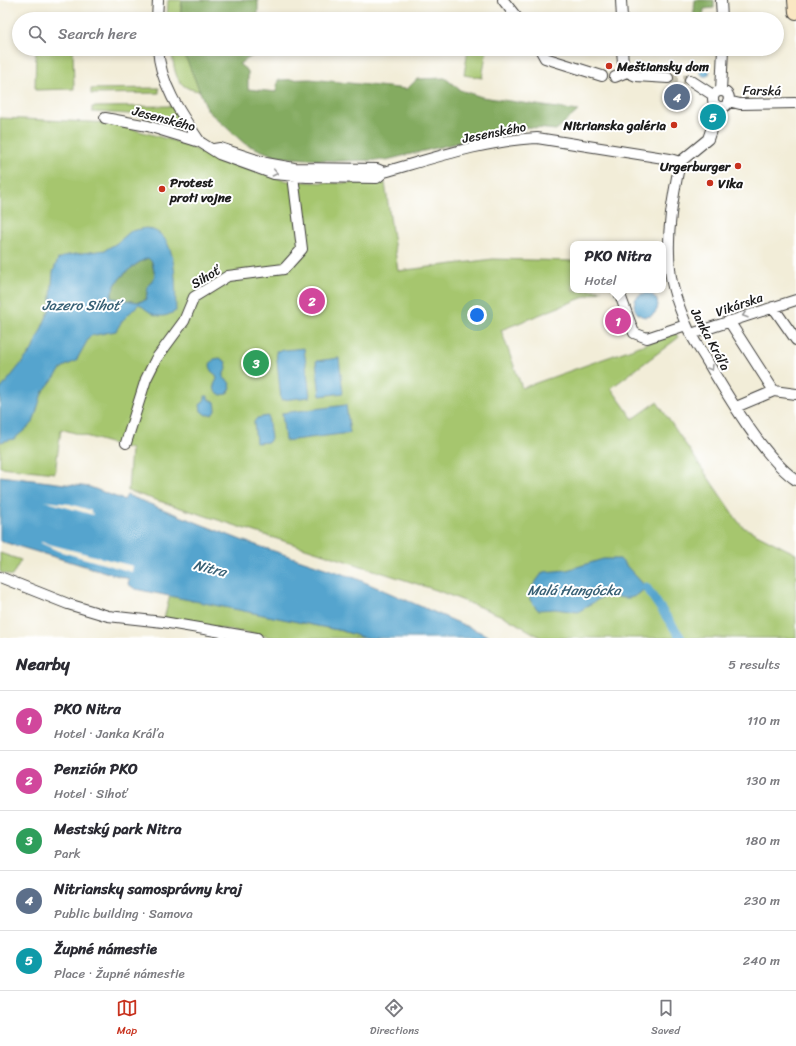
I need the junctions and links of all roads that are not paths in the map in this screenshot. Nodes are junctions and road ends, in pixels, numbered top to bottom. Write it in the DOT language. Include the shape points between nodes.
graph roads {
  1 [pos="158,0"];
  2 [pos="503,0"];
  3 [pos="621,0"];
  4 [pos="721,0"];
  5 [pos="795,0"];
  6 [pos="158,12"];
  7 [pos="512,12"];
  8 [pos="622,12"];
  9 [pos="722,12"];
  10 [pos="796,12"];
  11 [pos="160,56"];
  12 [pos="544,56"];
  13 [pos="622,56"];
  14 [pos="722,56"];
  15 [pos="627,72"];
  16 [pos="602,76"];
  17 [pos="615,77"];
  18 [pos="668,78"];
  19 [pos="690,80"];
  20 [pos="717,93"];
  21 [pos="728,101"];
  22 [pos="796,103"];
  23 [pos="719,107"];
  24 [pos="105,118"];
  25 [pos="200,142"];
  26 [pos="680,162"];
  27 [pos="294,172"];
  28 [pos="666,270"];
  29 [pos="621,293"];
  30 [pos="796,300"];
  31 [pos="773,306"];
  32 [pos="729,321"];
  33 [pos="686,325"];
  34 [pos="691,334"];
  35 [pos="796,340"];
  36 [pos="774,391"];
  37 [pos="796,394"];
  38 [pos="736,407"];
  39 [pos="126,443"];
  40 [pos="796,480"];
  41 [pos="0,577"];
  42 [pos="257,638"];
  1 -- 6 [label="street"];
  2 -- 7 [label="street"];
  3 -- 8 [label="street"];
  4 -- 9 [label="street"];
  5 -- 10 [label="street"];
  11 -- 25 [label="street" via="172,98"];
  12 -- 16 [label="street"];
  13 -- 15 [label="street"];
  14 -- 20 [label="street"];
  15 -- 17 [label="street"];
  15 -- 18 [label="street" via="636,76"];
  19 -- 20 [label="street"];
  20 -- 21 [label="street" via="728,94"];
  20 -- 23 [label="street" via="713,101"];
  21 -- 22 [label="street, Farská" via="740,104"];
  21 -- 23 [label="street"];
  23 -- 26 [label="street" via="708,139"];
  24 -- 25 [label="street, Jesenského" via="148,126"];
  25 -- 27 [label="street, Jesenského" via="219,154 274,174"];
  26 -- 27 [label="street, Jesenského" via="537,138 519,138 384,172 377,169"];
  26 -- 28 [label="street, Janka Kráľa"];
  27 -- 39 [label="street, Sihoť" via="302,250 284,269 228,276 194,297 184,321 156,359 146,379"];
  28 -- 33 [label="street, Janka Kráľa"];
  29 -- 33 [label="street" via="634,333 647,338"];
  30 -- 31 [label="street, Vikárska"];
  31 -- 32 [label="street, Vikárska, one-way"];
  31 -- 35 [label="street"];
  32 -- 34 [label="street, Vikárska"];
  32 -- 36 [label="street"];
  33 -- 34 [label="street, Janka Kráľa"];
  34 -- 38 [label="street, Janka Kráľa, one-way"];
  36 -- 37 [label="street"];
  36 -- 38 [label="street"];
  38 -- 40 [label="street, Janka Kráľa" via="780,467"];
  41 -- 42 [label="street" via="68,604 108,616 164,622"];
}
